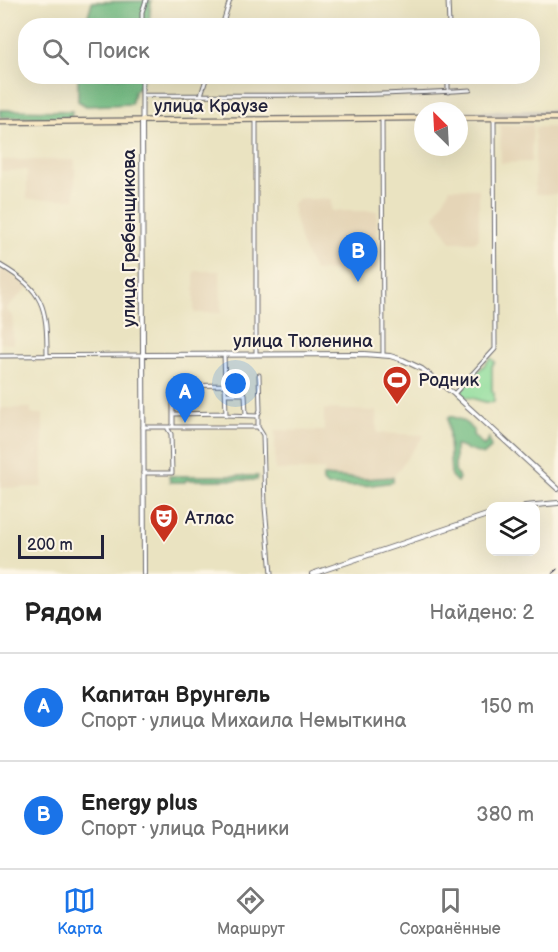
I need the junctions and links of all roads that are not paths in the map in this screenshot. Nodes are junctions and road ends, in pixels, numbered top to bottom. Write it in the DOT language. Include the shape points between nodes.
graph roads {
  1 [pos="146,0"];
  2 [pos="230,0"];
  3 [pos="448,0"];
  4 [pos="142,18"];
  5 [pos="224,18"];
  6 [pos="449,18"];
  7 [pos="142,84"];
  8 [pos="204,84"];
  9 [pos="448,84"];
  10 [pos="470,90"];
  11 [pos="448,92"];
  12 [pos="142,95"];
  13 [pos="201,95"];
  14 [pos="382,118"];
  15 [pos="414,118"];
  16 [pos="468,118"];
  17 [pos="558,118"];
  18 [pos="256,119"];
  19 [pos="494,119"];
  20 [pos="142,120"];
  21 [pos="0,122"];
  22 [pos="0,264"];
  23 [pos="224,354"];
  24 [pos="256,354"];
  25 [pos="143,355"];
  26 [pos="383,355"];
  27 [pos="0,356"];
  28 [pos="47,356"];
  29 [pos="259,375"];
  30 [pos="225,385"];
  31 [pos="226,394"];
  32 [pos="454,394"];
  33 [pos="226,413"];
  34 [pos="173,414"];
  35 [pos="246,415"];
  36 [pos="258,416"];
  37 [pos="143,427"];
  38 [pos="173,427"];
  39 [pos="258,427"];
  40 [pos="168,429"];
  41 [pos="143,473"];
  42 [pos="558,489"];
  43 [pos="558,503"];
  44 [pos="540,504"];
  45 [pos="486,515"];
  46 [pos="144,574"];
  47 [pos="271,574"];
  48 [pos="312,574"];
  1 -- 4 [label="street"];
  2 -- 5 [label="street"];
  3 -- 6 [label="street"];
  7 -- 12 [label="street"];
  8 -- 13 [label="street"];
  9 -- 11 [label="street"];
  10 -- 11 [label="street"];
  11 -- 13 [label="street" via="322,97"];
  12 -- 13 [label="street"];
  12 -- 20 [label="street"];
  14 -- 15 [label="main road, улица Краузе"];
  14 -- 18 [label="main road, улица Краузе"];
  14 -- 26 [label="street"];
  16 -- 19 [label="main road"];
  17 -- 19 [label="main road"];
  18 -- 20 [label="main road, улица Краузе"];
  18 -- 24 [label="street"];
  19 -- 32 [label="street" via="495,349"];
  20 -- 21 [label="main road, улица Краузе"];
  20 -- 25 [label="street, улица Гребенщикова"];
  22 -- 28 [label="street" via="37,293 45,313"];
  23 -- 24 [label="street, улица Тюленина"];
  23 -- 25 [label="street, улица Тюленина"];
  23 -- 30 [label="street"];
  24 -- 26 [label="street, улица Тюленина"];
  25 -- 28 [label="street, улица Тюленина"];
  25 -- 37 [label="street, улица Гребенщикова"];
  26 -- 32 [label="street, улица Тюленина" via="422,369"];
  27 -- 28 [label="street, улица Тюленина"];
  29 -- 36 [label="street"];
  30 -- 31 [label="street"];
  30 -- 34 [label="street" via="173,386"];
  31 -- 33 [label="street"];
  31 -- 35 [label="street" via="245,394"];
  32 -- 42 [label="street, улица Тюленина"];
  33 -- 34 [label="street"];
  33 -- 35 [label="street"];
  34 -- 38 [label="street"];
  35 -- 36 [label="street"];
  36 -- 39 [label="street"];
  37 -- 38 [label="street"];
  37 -- 41 [label="street, улица Гребенщикова"];
  38 -- 39 [label="street"];
  39 -- 47 [label="street" via="263,435"];
  40 -- 41 [label="street" via="172,473"];
  41 -- 46 [label="street, улица Гребенщикова"];
  43 -- 44 [label="street"];
  45 -- 48 [label="street"];
}
